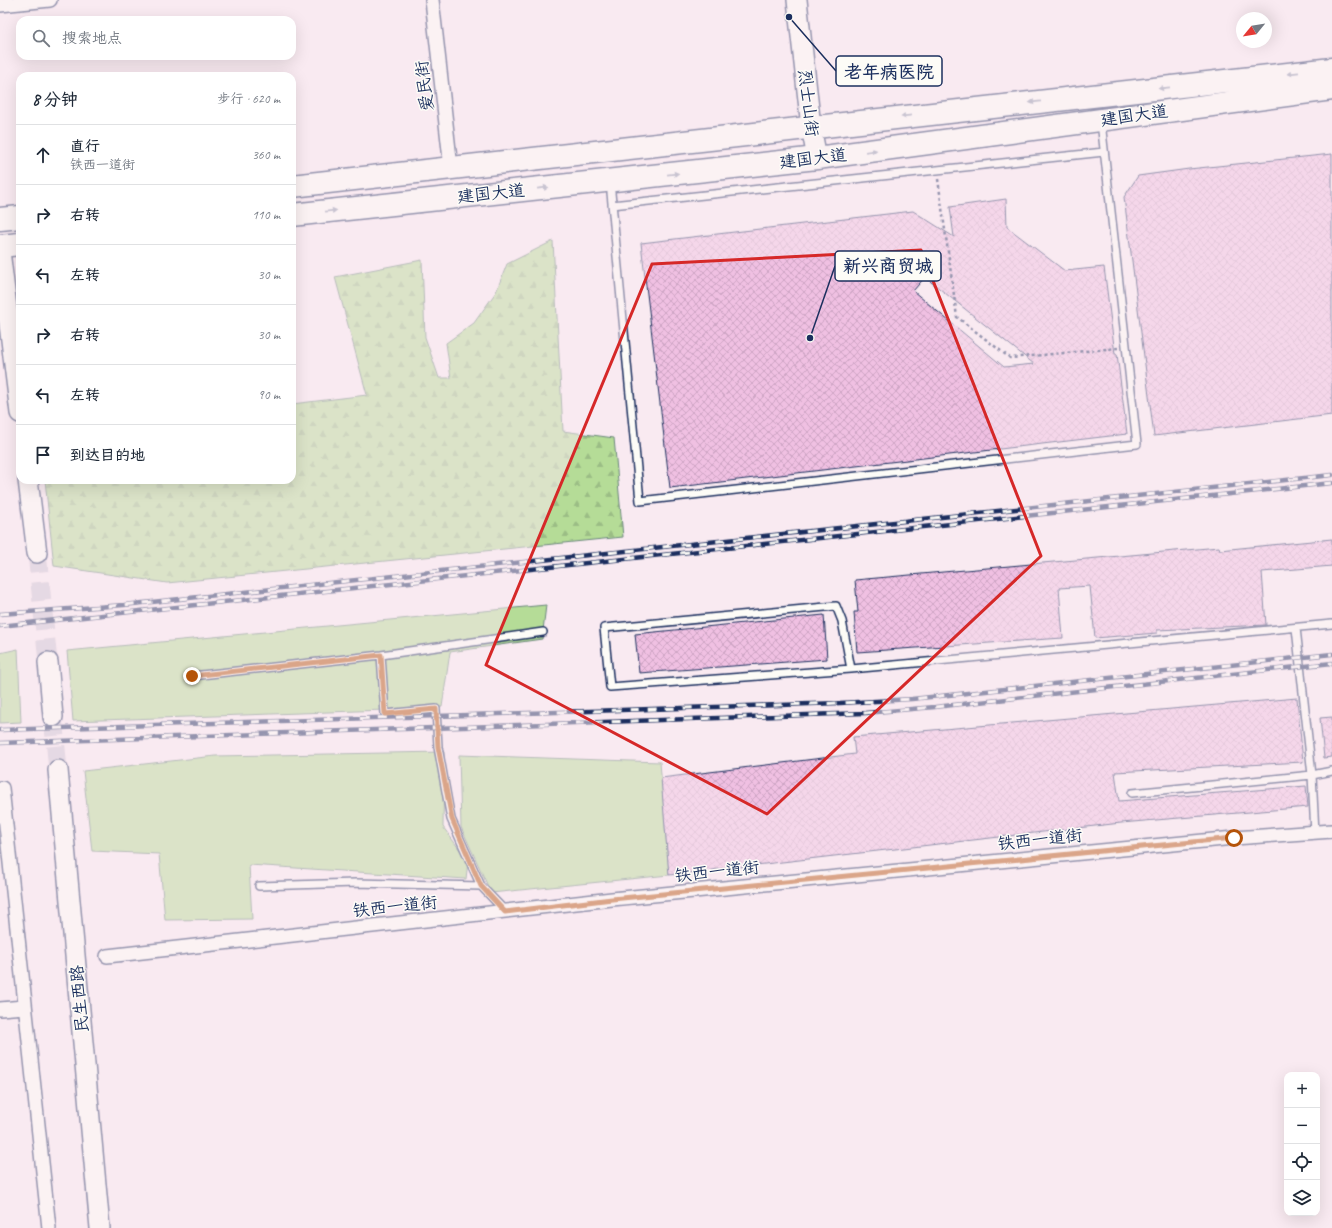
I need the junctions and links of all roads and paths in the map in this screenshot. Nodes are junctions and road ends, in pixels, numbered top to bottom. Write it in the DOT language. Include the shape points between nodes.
graph roads {
  1 [pos="50,0"];
  2 [pos="432,0"];
  3 [pos="797,0"];
  4 [pos="0,5"];
  5 [pos="1332,69"];
  6 [pos="1332,89"];
  7 [pos="1101,120"];
  8 [pos="812,127"];
  9 [pos="1104,152"];
  10 [pos="817,158"];
  11 [pos="451,168"];
  12 [pos="937,170"];
  13 [pos="610,180"];
  14 [pos="296,186"];
  15 [pos="612,205"];
  16 [pos="296,215"];
  17 [pos="16,217"];
  18 [pos="0,219"];
  19 [pos="16,244"];
  20 [pos="0,246"];
  21 [pos="0,251"];
  22 [pos="1126,347"];
  23 [pos="16,381"];
  24 [pos="28,484"];
  25 [pos="37,553"];
  26 [pos="1332,624"];
  27 [pos="1296,628"];
  28 [pos="542,632"];
  29 [pos="381,655"];
  30 [pos="48,662"];
  31 [pos="851,669"];
  32 [pos="192,676"];
  33 [pos="53,717"];
  34 [pos="58,770"];
  35 [pos="1332,771"];
  36 [pos="1312,775"];
  37 [pos="0,788"];
  38 [pos="1132,793"];
  39 [pos="1332,831"];
  40 [pos="1315,832"];
  41 [pos="259,886"];
  42 [pos="481,886"];
  43 [pos="505,912"];
  44 [pos="107,956"];
  45 [pos="24,1007"];
  46 [pos="0,1009"];
  47 [pos="48,1228"];
  48 [pos="100,1228"];
  1 -- 4 [label="street"];
  2 -- 11 [label="street, 爱民街"];
  3 -- 8 [label="main road, 烈士山街"];
  5 -- 8 [label="highway, 建国大道, one-way"];
  6 -- 7 [label="highway, 建国大道"];
  7 -- 9 [label="lane"];
  10 -- 7 [label="highway, 建国大道, one-way"];
  8 -- 10 [label="main road, 烈士山街"];
  8 -- 11 [label="highway, 建国大道"];
  9 -- 12 [label="lane"];
  9 -- 22 [label="lane"];
  13 -- 10 [label="highway, 建国大道, one-way"];
  11 -- 14 [label="highway, 建国大道"];
  12 -- 15 [label="lane"];
  12 -- 22 [label="path" via="957,317 1010,358"];
  13 -- 15 [label="lane"];
  16 -- 13 [label="highway, 建国大道, one-way"];
  15 -- 22 [label="lane" via="640,501 1137,444"];
  17 -- 18 [label="highway"];
  19 -- 20 [label="highway"];
  21 -- 23 [label="main road"];
  24 -- 25 [label="main road"];
  26 -- 27 [label="lane"];
  27 -- 31 [label="lane"];
  27 -- 36 [label="lane"];
  28 -- 29 [label="lane"];
  29 -- 32 [label="lane"];
  29 -- 42 [label="lane" via="385,714 436,709 438,747 452,819"];
  30 -- 33 [label="main road"];
  31 -- 31 [label="lane" via="842,621 836,606 604,628 610,687"];
  34 -- 48 [label="main road, 民生西路"];
  35 -- 36 [label="lane"];
  36 -- 38 [label="lane"];
  36 -- 40 [label="lane"];
  37 -- 45 [label="street"];
  39 -- 40 [label="street, 铁西一道街"];
  40 -- 43 [label="street, 铁西一道街"];
  41 -- 42 [label="lane" via="356,883"];
  42 -- 43 [label="lane"];
  43 -- 44 [label="street, 铁西一道街"];
  45 -- 46 [label="street"];
  45 -- 47 [label="street"];
}
